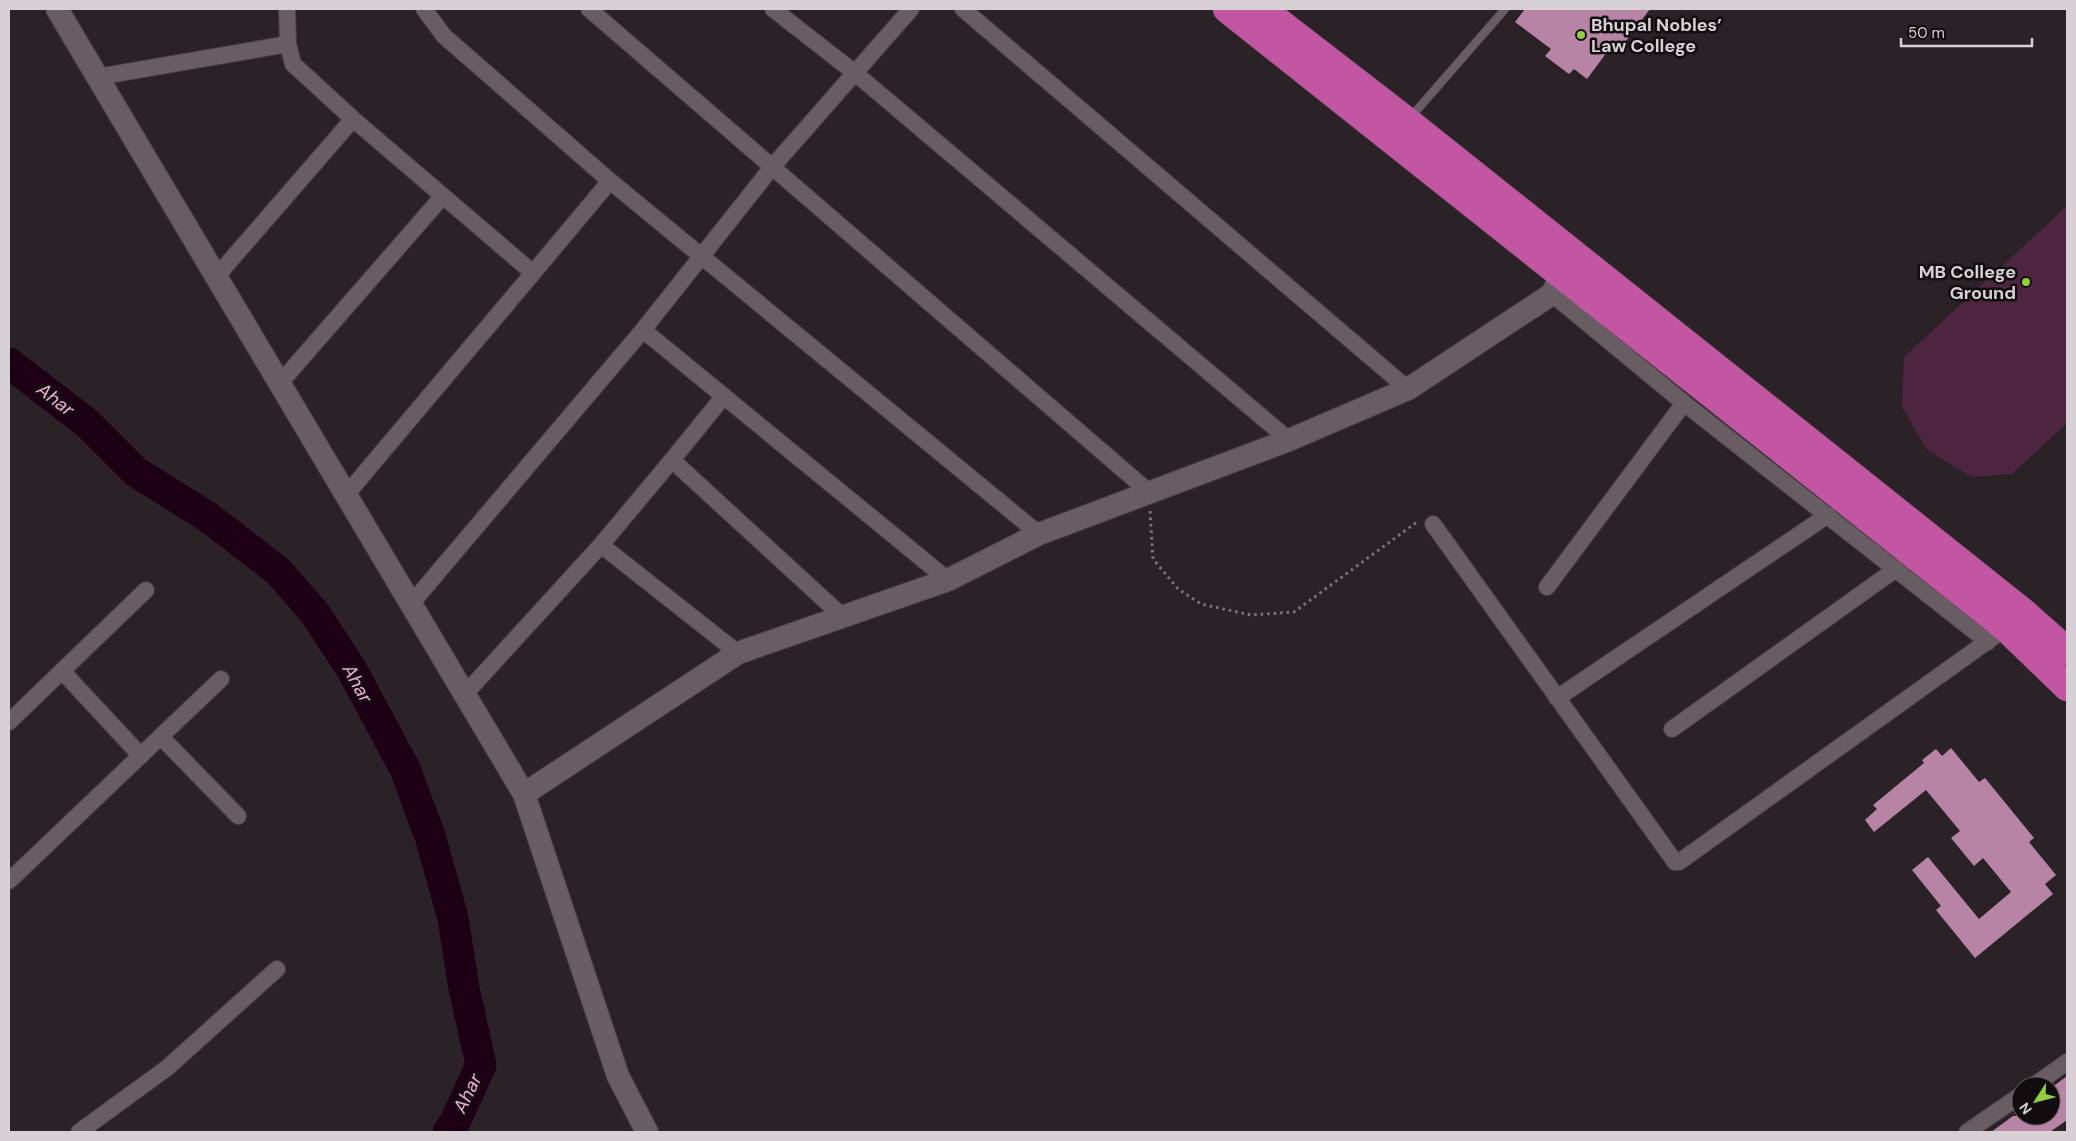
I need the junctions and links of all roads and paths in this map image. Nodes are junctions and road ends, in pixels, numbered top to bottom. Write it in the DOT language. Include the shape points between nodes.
graph roads {
  1 [pos="57,9"];
  2 [pos="287,9"];
  3 [pos="424,9"];
  4 [pos="588,9"];
  5 [pos="774,9"];
  6 [pos="911,9"];
  7 [pos="963,9"];
  8 [pos="1227,9"];
  9 [pos="1262,9"];
  10 [pos="1505,9"];
  11 [pos="288,44"];
  12 [pos="854,73"];
  13 [pos="97,77"];
  14 [pos="353,119"];
  15 [pos="1400,130"];
  16 [pos="773,166"];
  17 [pos="610,181"];
  18 [pos="443,196"];
  19 [pos="701,256"];
  20 [pos="533,273"];
  21 [pos="216,277"];
  22 [pos="1557,285"];
  23 [pos="643,330"];
  24 [pos="280,383"];
  25 [pos="1408,389"];
  26 [pos="724,396"];
  27 [pos="1684,403"];
  28 [pos="1289,440"];
  29 [pos="672,460"];
  30 [pos="1149,492"];
  31 [pos="346,495"];
  32 [pos="1828,515"];
  33 [pos="1433,524"];
  34 [pos="1039,534"];
  35 [pos="601,545"];
  36 [pos="1896,569"];
  37 [pos="948,580"];
  38 [pos="1547,587"];
  39 [pos="146,590"];
  40 [pos="411,604"];
  41 [pos="843,616"];
  42 [pos="1997,635"];
  43 [pos="2067,651"];
  44 [pos="738,653"];
  45 [pos="62,671"];
  46 [pos="221,679"];
  47 [pos="2067,687"];
  48 [pos="465,694"];
  49 [pos="1557,698"];
  50 [pos="9,722"];
  51 [pos="1672,729"];
  52 [pos="161,737"];
  53 [pos="141,756"];
  54 [pos="524,794"];
  55 [pos="238,816"];
  56 [pos="9,881"];
  57 [pos="277,969"];
  58 [pos="2067,1062"];
  59 [pos="2047,1076"];
  60 [pos="2011,1102"];
  61 [pos="79,1132"];
  62 [pos="647,1132"];
  63 [pos="1967,1132"];
  1 -- 13 [label="street"];
  2 -- 11 [label="street"];
  3 -- 17 [label="street" via="444,36"];
  4 -- 16 [label="street"];
  5 -- 12 [label="street"];
  6 -- 12 [label="street"];
  7 -- 25 [label="street"];
  8 -- 15 [label="highway"];
  9 -- 15 [label="highway"];
  10 -- 15 [label="lane"];
  11 -- 13 [label="street"];
  11 -- 14 [label="street" via="293,64"];
  12 -- 16 [label="street"];
  12 -- 28 [label="street"];
  13 -- 21 [label="street"];
  14 -- 18 [label="street"];
  14 -- 21 [label="street"];
  15 -- 22 [label="highway"];
  15 -- 43 [label="highway" via="2023,612"];
  16 -- 19 [label="street"];
  16 -- 30 [label="street"];
  17 -- 19 [label="street"];
  17 -- 20 [label="street"];
  18 -- 20 [label="street"];
  18 -- 24 [label="street"];
  19 -- 23 [label="street"];
  19 -- 34 [label="street"];
  20 -- 31 [label="street"];
  21 -- 24 [label="street"];
  22 -- 25 [label="street"];
  22 -- 27 [label="street"];
  22 -- 42 [label="highway"];
  23 -- 26 [label="street"];
  23 -- 40 [label="street"];
  24 -- 31 [label="street"];
  25 -- 28 [label="street"];
  26 -- 29 [label="street"];
  26 -- 37 [label="street"];
  27 -- 32 [label="street"];
  27 -- 38 [label="street"];
  28 -- 30 [label="street"];
  29 -- 35 [label="street"];
  29 -- 41 [label="street"];
  30 -- 33 [label="path" via="1153,559 1178,589 1201,604 1251,615 1294,612 1416,522"];
  30 -- 34 [label="street"];
  31 -- 40 [label="street"];
  32 -- 36 [label="street"];
  32 -- 49 [label="street"];
  33 -- 49 [label="street"];
  34 -- 37 [label="street"];
  35 -- 44 [label="street"];
  35 -- 48 [label="street"];
  36 -- 42 [label="street"];
  36 -- 51 [label="street"];
  37 -- 41 [label="street"];
  39 -- 45 [label="street"];
  40 -- 48 [label="street"];
  41 -- 44 [label="street"];
  42 -- 47 [label="highway"];
  42 -- 49 [label="street" via="1679,862 1675,862"];
  44 -- 54 [label="street"];
  45 -- 50 [label="street"];
  45 -- 53 [label="street"];
  46 -- 52 [label="street"];
  48 -- 54 [label="street"];
  52 -- 53 [label="street"];
  52 -- 55 [label="street"];
  53 -- 56 [label="street"];
  54 -- 62 [label="street" via="618,1076"];
  57 -- 61 [label="street" via="167,1068"];
  58 -- 59 [label="street"];
  60 -- 63 [label="street"];
}
